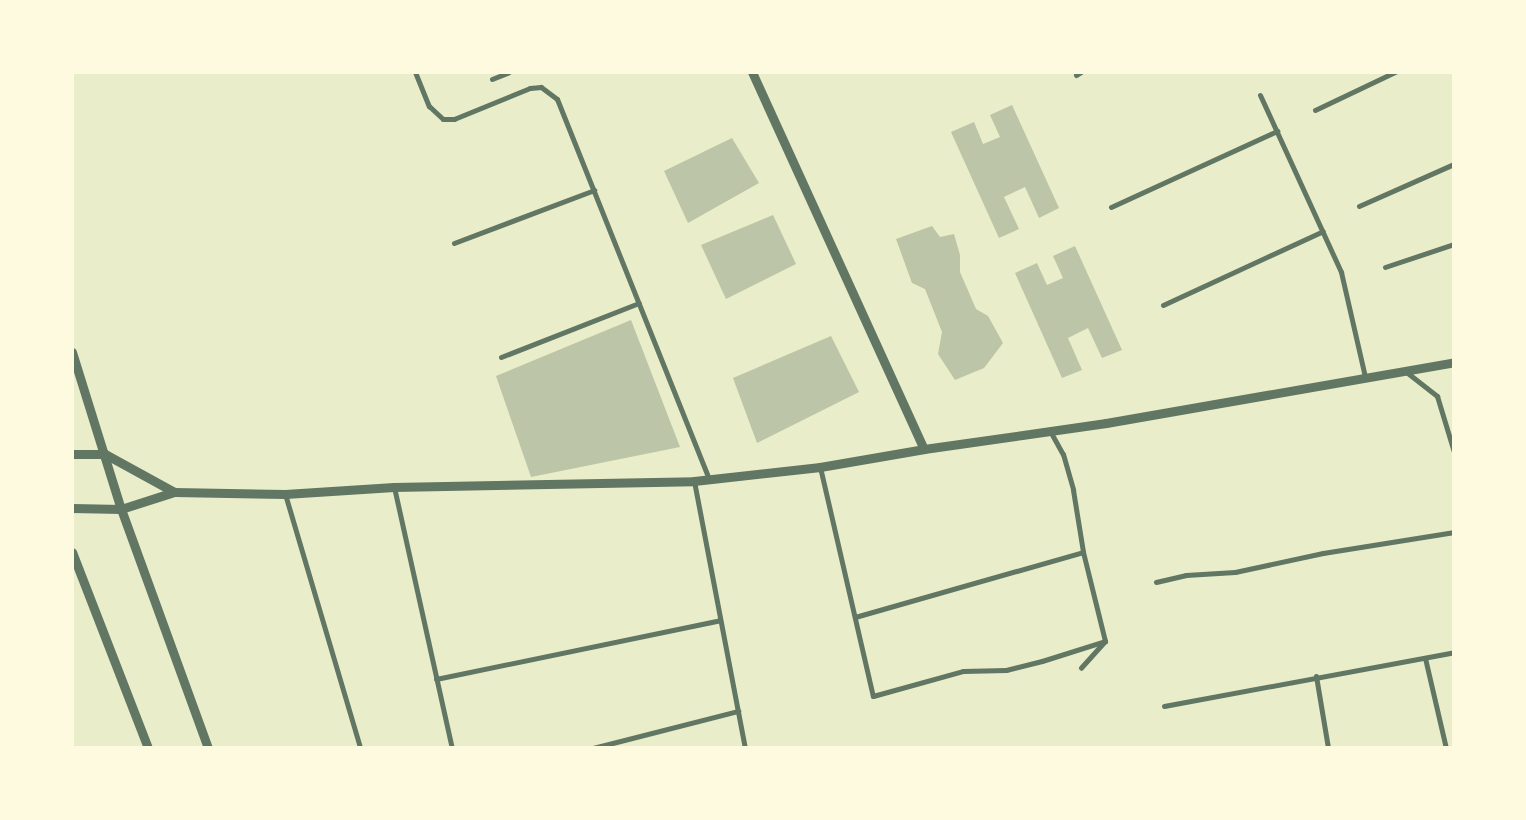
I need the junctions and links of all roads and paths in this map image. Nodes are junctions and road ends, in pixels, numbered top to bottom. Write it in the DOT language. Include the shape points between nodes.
graph roads {
  1 [pos="415,72"];
  2 [pos="509,72"];
  3 [pos="752,72"];
  4 [pos="1395,72"];
  5 [pos="492,79"];
  6 [pos="1260,94"];
  7 [pos="1315,110"];
  8 [pos="1277,131"];
  9 [pos="1454,164"];
  10 [pos="594,190"];
  11 [pos="1359,206"];
  12 [pos="1111,207"];
  13 [pos="1323,230"];
  14 [pos="454,243"];
  15 [pos="1454,244"];
  16 [pos="1385,267"];
  17 [pos="639,303"];
  18 [pos="1163,305"];
  19 [pos="72,352"];
  20 [pos="501,357"];
  21 [pos="1454,362"];
  22 [pos="1404,371"];
  23 [pos="1365,377"];
  24 [pos="1050,431"];
  25 [pos="924,449"];
  26 [pos="1454,452"];
  27 [pos="72,454"];
  28 [pos="105,454"];
  29 [pos="820,467"];
  30 [pos="709,479"];
  31 [pos="694,480"];
  32 [pos="394,487"];
  33 [pos="174,492"];
  34 [pos="285,494"];
  35 [pos="72,508"];
  36 [pos="121,509"];
  37 [pos="1454,532"];
  38 [pos="72,552"];
  39 [pos="1083,552"];
  40 [pos="1156,582"];
  41 [pos="855,617"];
  42 [pos="720,620"];
  43 [pos="1105,641"];
  44 [pos="1454,652"];
  45 [pos="1425,658"];
  46 [pos="1081,668"];
  47 [pos="1316,676"];
  48 [pos="436,679"];
  49 [pos="1164,706"];
  50 [pos="738,711"];
  51 [pos="148,748"];
  52 [pos="208,748"];
  53 [pos="360,748"];
  54 [pos="452,748"];
  55 [pos="593,748"];
  56 [pos="745,748"];
  57 [pos="1132,748"];
  58 [pos="1140,748"];
  59 [pos="1328,748"];
  60 [pos="1446,748"];
  1 -- 10 [label="street" via="429,106 443,120 530,88 541,87 550,91 557,99"];
  2 -- 5 [label="street"];
  3 -- 25 [label="street"];
  4 -- 7 [label="street"];
  6 -- 8 [label="street"];
  8 -- 12 [label="street"];
  8 -- 13 [label="street"];
  9 -- 11 [label="street"];
  10 -- 14 [label="street"];
  10 -- 17 [label="street"];
  13 -- 18 [label="street"];
  13 -- 23 [label="street" via="1345,282"];
  15 -- 16 [label="street"];
  17 -- 20 [label="street"];
  17 -- 30 [label="street"];
  19 -- 28 [label="street"];
  21 -- 22 [label="street"];
  22 -- 23 [label="street"];
  22 -- 26 [label="street" via="1437,396"];
  23 -- 24 [label="street"];
  24 -- 25 [label="street"];
  24 -- 39 [label="street" via="1063,454 1073,490"];
  25 -- 29 [label="street"];
  27 -- 28 [label="street"];
  28 -- 33 [label="street"];
  28 -- 36 [label="street"];
  29 -- 30 [label="street"];
  29 -- 41 [label="street"];
  30 -- 31 [label="street"];
  31 -- 32 [label="street"];
  31 -- 42 [label="street"];
  32 -- 34 [label="street"];
  32 -- 48 [label="street"];
  33 -- 34 [label="street"];
  33 -- 36 [label="street"];
  34 -- 53 [label="street"];
  35 -- 36 [label="street"];
  36 -- 52 [label="street"];
  37 -- 40 [label="street" via="1322,553 1234,572 1186,575"];
  38 -- 51 [label="street"];
  39 -- 41 [label="street"];
  39 -- 43 [label="street"];
  41 -- 43 [label="street" via="873,696 963,671 1006,670"];
  42 -- 48 [label="street"];
  42 -- 50 [label="street"];
  43 -- 46 [label="street"];
  44 -- 45 [label="street"];
  45 -- 47 [label="street"];
  45 -- 60 [label="street"];
  47 -- 49 [label="street"];
  47 -- 59 [label="street"];
  48 -- 54 [label="street"];
  50 -- 55 [label="street"];
  50 -- 56 [label="street"];
  57 -- 58 [label="street"];
}
